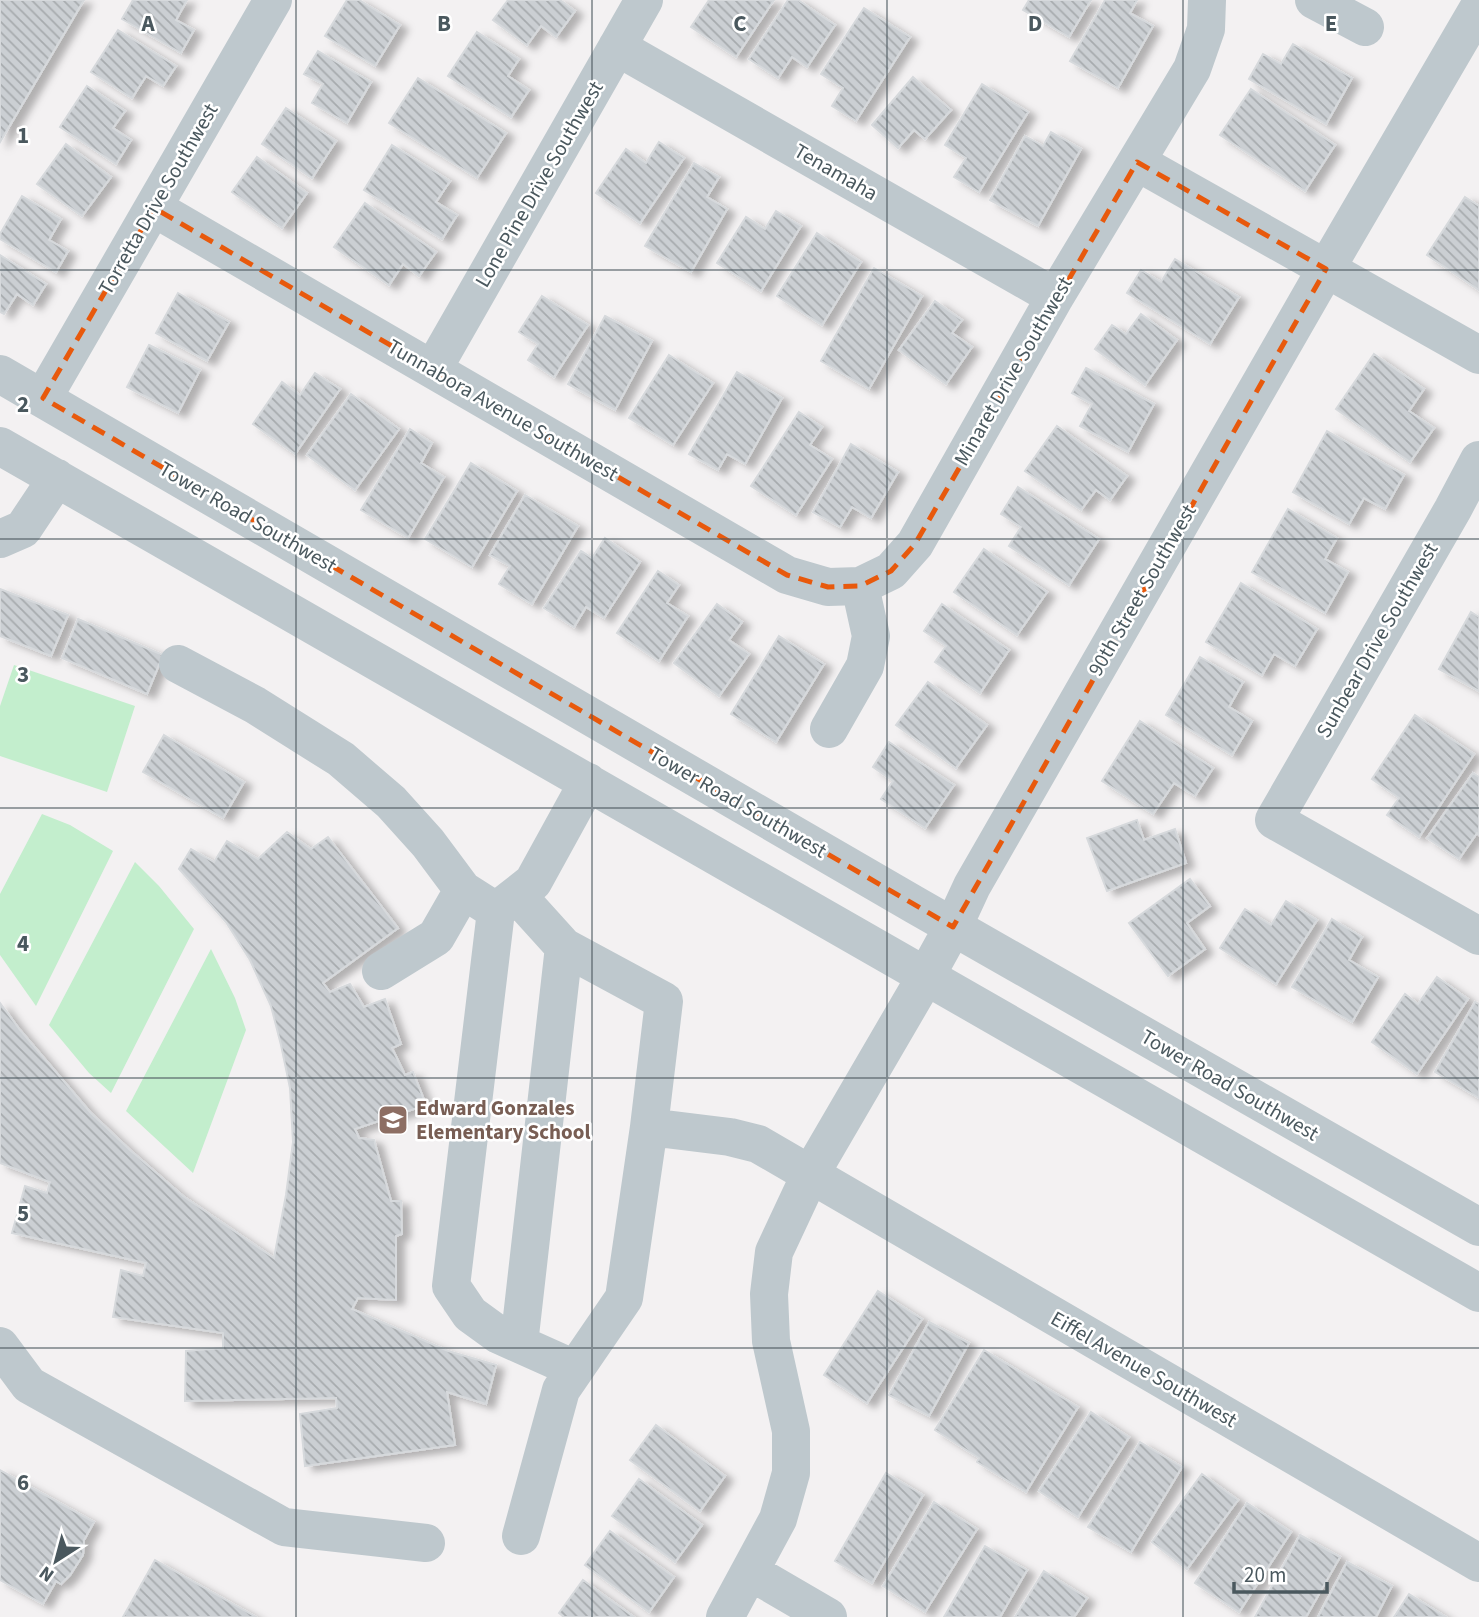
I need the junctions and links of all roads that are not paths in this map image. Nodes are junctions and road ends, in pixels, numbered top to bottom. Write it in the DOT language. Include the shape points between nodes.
graph roads {
  1 [pos="273,0"];
  2 [pos="644,0"];
  3 [pos="1207,0"];
  4 [pos="1314,0"];
  5 [pos="1479,8"];
  6 [pos="1365,27"];
  7 [pos="617,47"];
  8 [pos="1136,162"];
  9 [pos="154,208"];
  10 [pos="1326,269"];
  11 [pos="1055,297"];
  12 [pos="1479,355"];
  13 [pos="433,369"];
  14 [pos="0,374"];
  15 [pos="43,398"];
  16 [pos="0,446"];
  17 [pos="1479,460"];
  18 [pos="57,478"];
  19 [pos="1466,517"];
  20 [pos="0,539"];
  21 [pos="860,586"];
  22 [pos="178,664"];
  23 [pos="829,729"];
  24 [pos="588,782"];
  25 [pos="463,890"];
  26 [pos="506,903"];
  27 [pos="953,927"];
  28 [pos="1479,936"];
  29 [pos="564,947"];
  30 [pos="381,971"];
  31 [pos="926,976"];
  32 [pos="649,1127"];
  33 [pos="810,1175"];
  34 [pos="1479,1227"];
  35 [pos="1479,1293"];
  36 [pos="519,1344"];
  37 [pos="0,1346"];
  38 [pos="575,1369"];
  39 [pos="521,1536"];
  40 [pos="426,1543"];
  41 [pos="1479,1563"];
  42 [pos="751,1572"];
  43 [pos="725,1617"];
  44 [pos="828,1617"];
  1 -- 9 [label="street, Torretta Drive Southwest"];
  2 -- 7 [label="street, Lone Pine Drive Southwest"];
  3 -- 8 [label="street, Minaret Drive Southwest" via="1206,29 1192,69"];
  4 -- 6 [label="street"];
  5 -- 10 [label="street, 90th Street Southwest"];
  7 -- 11 [label="street, Tenamaha"];
  7 -- 13 [label="street, Lone Pine Drive Southwest"];
  8 -- 10 [label="street"];
  8 -- 11 [label="street, Minaret Drive Southwest"];
  9 -- 13 [label="street, Tunnabora Avenue Southwest"];
  9 -- 15 [label="street, Torretta Drive Southwest"];
  10 -- 12 [label="street"];
  10 -- 27 [label="street, 90th Street Southwest" via="979,874"];
  11 -- 21 [label="street, Minaret Drive Southwest" via="915,544 891,570"];
  13 -- 21 [label="street, Tunnabora Avenue Southwest" via="787,575 828,587"];
  14 -- 15 [label="street, Tower Road Southwest"];
  15 -- 27 [label="street, Tower Road Southwest"];
  16 -- 18 [label="street"];
  17 -- 19 [label="street, Sunbear Drive Southwest"];
  18 -- 20 [label="street" via="23,529"];
  18 -- 24 [label="street"];
  19 -- 28 [label="street, Sunbear Drive Southwest" via="1274,820"];
  21 -- 23 [label="street" via="871,636 865,666"];
  22 -- 25 [label="street" via="341,758 391,802"];
  24 -- 26 [label="street" via="533,883"];
  24 -- 31 [label="street"];
  25 -- 26 [label="street"];
  25 -- 30 [label="street" via="436,937"];
  26 -- 29 [label="street"];
  26 -- 36 [label="street" via="451,1286 470,1314"];
  27 -- 31 [label="street, 90th Street Southwest"];
  27 -- 34 [label="street, Tower Road Southwest"];
  29 -- 32 [label="street" via="664,1001"];
  29 -- 36 [label="street"];
  31 -- 33 [label="street, 90th Street Southwest"];
  31 -- 35 [label="street"];
  32 -- 33 [label="street, Eiffel Avenue Southwest" via="758,1144"];
  32 -- 38 [label="street" via="624,1298"];
  33 -- 41 [label="street, Eiffel Avenue Southwest"];
  33 -- 42 [label="street, 90th Street Southwest" via="775,1252 769,1294 771,1342 791,1431 791,1473 778,1519"];
  36 -- 38 [label="street"];
  37 -- 40 [label="street" via="29,1385 284,1527"];
  38 -- 39 [label="street" via="561,1390"];
  42 -- 43 [label="street, 90th Street Southwest"];
  42 -- 44 [label="street"];
}
